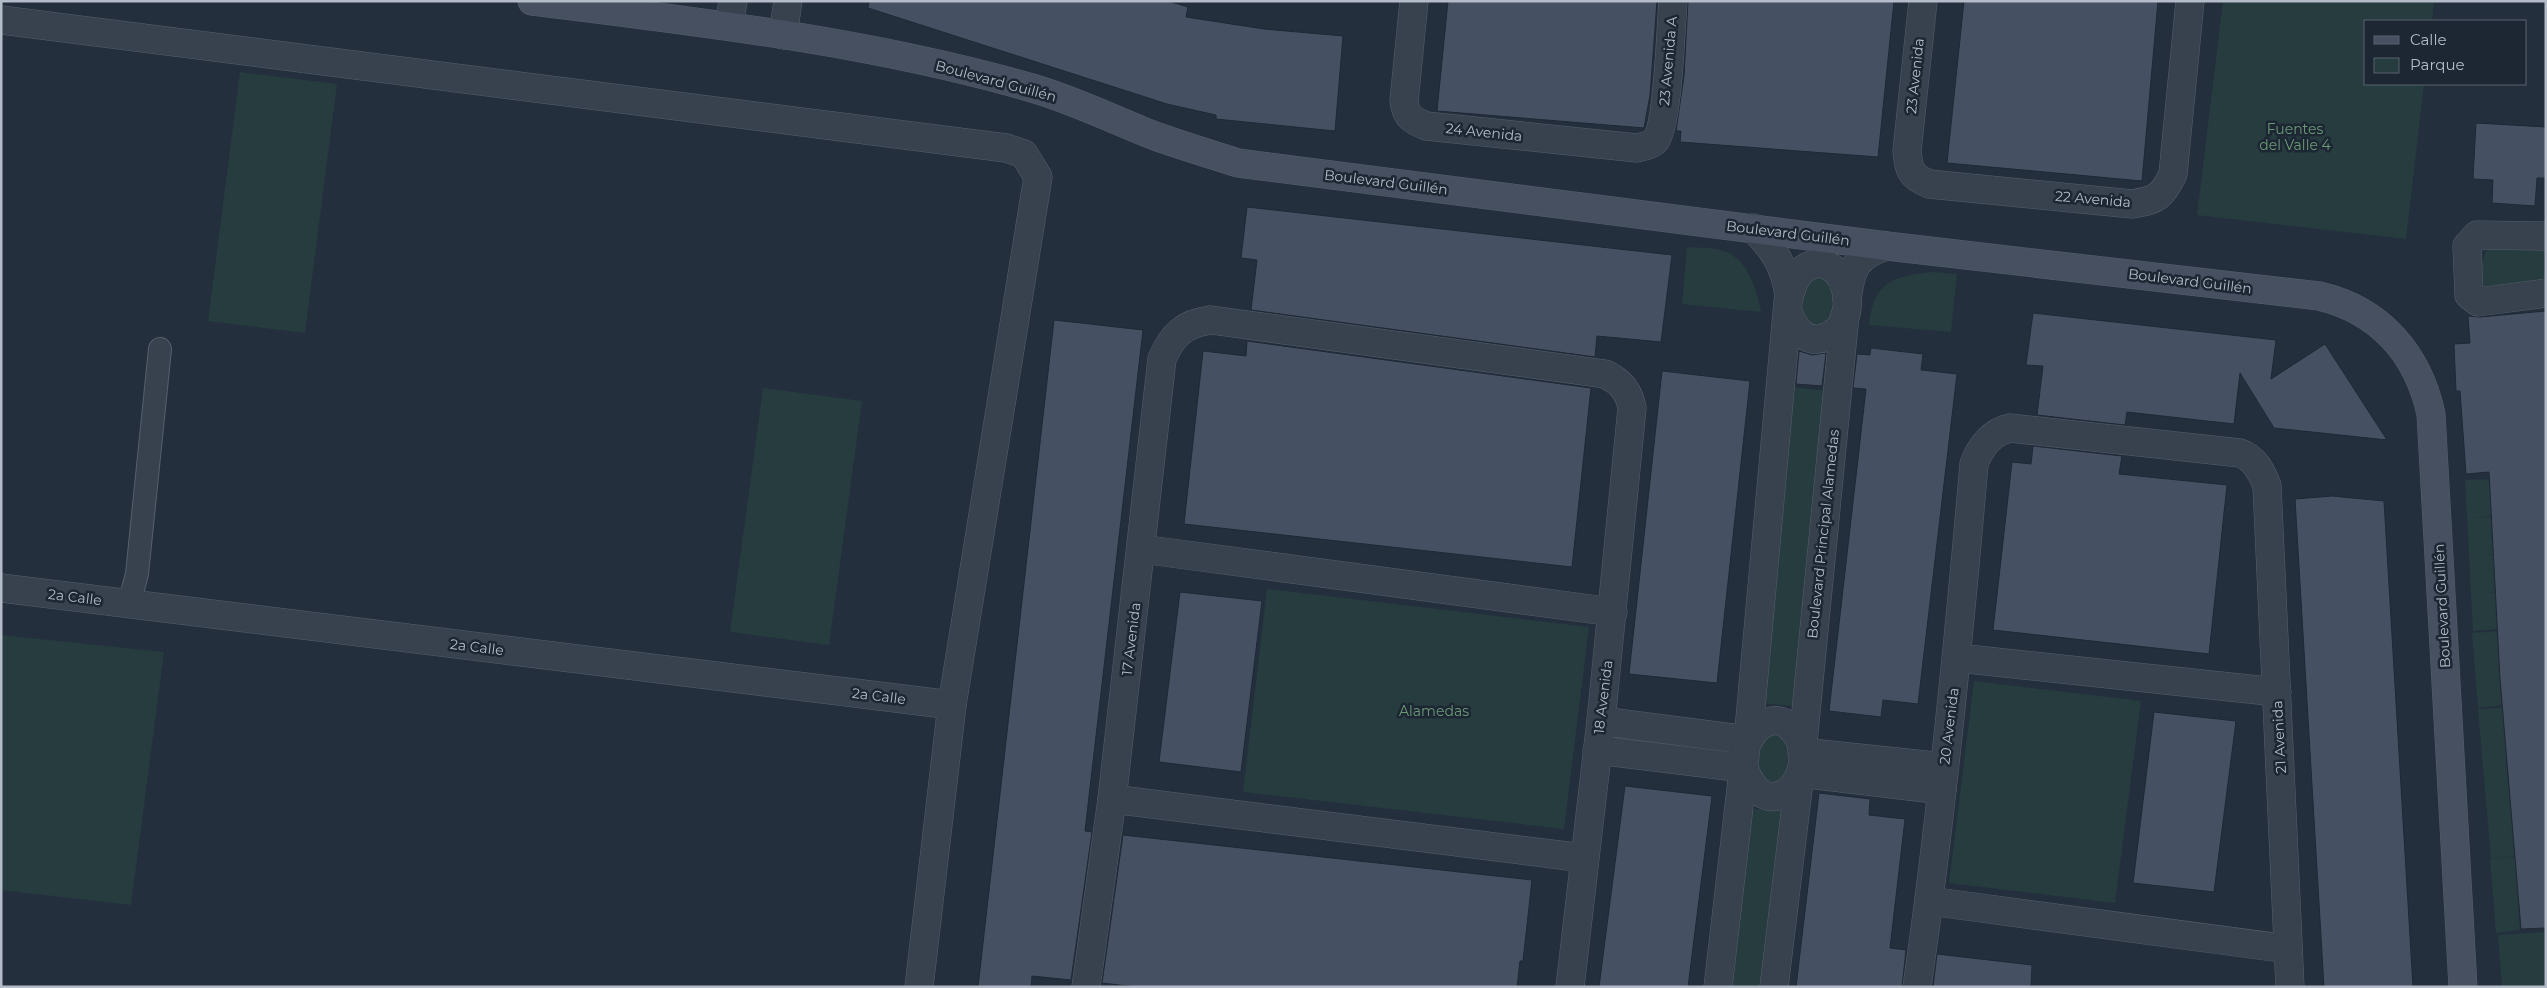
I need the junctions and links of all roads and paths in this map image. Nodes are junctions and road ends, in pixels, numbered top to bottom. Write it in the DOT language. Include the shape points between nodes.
graph roads {
  1 [pos="532,1"];
  2 [pos="788,1"];
  3 [pos="1414,1"];
  4 [pos="1673,1"];
  5 [pos="1923,1"];
  6 [pos="2190,1"];
  7 [pos="731,13"];
  8 [pos="1,20"];
  9 [pos="784,35"];
  10 [pos="1662,120"];
  11 [pos="1907,151"];
  12 [pos="1753,228"];
  13 [pos="2546,236"];
  14 [pos="1887,246"];
  15 [pos="2546,293"];
  16 [pos="1789,303"];
  17 [pos="1846,308"];
  18 [pos="1212,320"];
  19 [pos="160,348"];
  20 [pos="1974,464"];
  21 [pos="1141,549"];
  22 [pos="1,588"];
  23 [pos="129,604"];
  24 [pos="1613,612"];
  25 [pos="1958,658"];
  26 [pos="2277,692"];
  27 [pos="952,705"];
  28 [pos="1601,721"];
  29 [pos="1748,740"];
  30 [pos="1597,750"];
  31 [pos="1801,763"];
  32 [pos="1744,768"];
  33 [pos="1943,778"];
  34 [pos="1112,799"];
  35 [pos="1584,858"];
  36 [pos="1929,902"];
  37 [pos="2288,948"];
  38 [pos="919,987"];
  39 [pos="1086,987"];
  40 [pos="1570,987"];
  41 [pos="1718,987"];
  42 [pos="1774,987"];
  43 [pos="1917,987"];
  44 [pos="2290,987"];
  45 [pos="2463,987"];
  1 -- 7 [label="main road, Boulevard Guillén"];
  2 -- 9 [label="street"];
  3 -- 10 [label="street, 24 Avenida" via="1404,101 1406,114 1412,120 1426,126 1637,148 1656,140"];
  4 -- 10 [label="street, 23 Avenida A"];
  5 -- 11 [label="street, 23 Avenida"];
  6 -- 11 [label="street, 22 Avenida" via="2173,174 2165,191 2153,201 2132,204 1929,184 1916,178 1909,168"];
  7 -- 9 [label="main road, Boulevard Guillén"];
  8 -- 27 [label="street" via="1006,148 1024,154 1038,177"];
  9 -- 12 [label="main road, Boulevard Guillén" via="891,54 1032,88 1155,136 1238,163"];
  12 -- 14 [label="main road, Boulevard Guillén"];
  12 -- 16 [label="street" via="1784,270"];
  13 -- 15 [label="street" via="2477,234 2467,246 2469,295 2478,302"];
  14 -- 17 [label="street" via="1873,250 1856,263 1850,276"];
  14 -- 45 [label="main road, Boulevard Guillén" via="2319,296 2346,304 2371,317 2404,350 2421,379 2431,414"];
  16 -- 17 [label="street" via="1796,330 1815,340 1835,333"];
  16 -- 17 [label="street, Boulevard Principal Alamedas" via="1792,283 1799,272 1820,263 1830,266 1841,277"];
  16 -- 29 [label="street, Boulevard Principal Alamedas"];
  17 -- 31 [label="street, Boulevard Principal Alamedas"];
  18 -- 21 [label="street, 17 Avenida" via="1196,322 1180,330 1162,359"];
  18 -- 24 [label="street, 18 Avenida" via="1605,374 1622,385 1632,408"];
  19 -- 23 [label="lane" via="137,574"];
  20 -- 25 [label="street, 20 Avenida"];
  20 -- 26 [label="street, 21 Avenida" via="1983,445 2010,428 2240,452 2256,465 2267,486"];
  21 -- 24 [label="street"];
  21 -- 34 [label="street, 17 Avenida"];
  22 -- 23 [label="street, 2a Calle"];
  23 -- 27 [label="street, 2a Calle"];
  24 -- 28 [label="street, 18 Avenida"];
  25 -- 26 [label="street"];
  25 -- 33 [label="street, 20 Avenida"];
  26 -- 37 [label="street, 21 Avenida"];
  27 -- 38 [label="street"];
  28 -- 29 [label="street"];
  28 -- 30 [label="street, 18 Avenida"];
  29 -- 31 [label="street, Boulevard Principal Alamedas" via="1761,725 1781,721 1797,734"];
  29 -- 32 [label="street, Boulevard Principal Alamedas"];
  30 -- 32 [label="street"];
  30 -- 35 [label="street, 18 Avenida"];
  31 -- 32 [label="street, Boulevard Principal Alamedas" via="1796,785 1784,795 1771,797 1752,787"];
  31 -- 33 [label="street"];
  31 -- 42 [label="street, Boulevard Principal Alamedas"];
  32 -- 41 [label="street, Boulevard Principal Alamedas"];
  33 -- 36 [label="street, 20 Avenida"];
  34 -- 35 [label="street"];
  34 -- 39 [label="street, 17 Avenida"];
  35 -- 40 [label="street, 18 Avenida"];
  36 -- 37 [label="street"];
  36 -- 43 [label="street, 20 Avenida"];
  37 -- 44 [label="street, 21 Avenida"];
}
